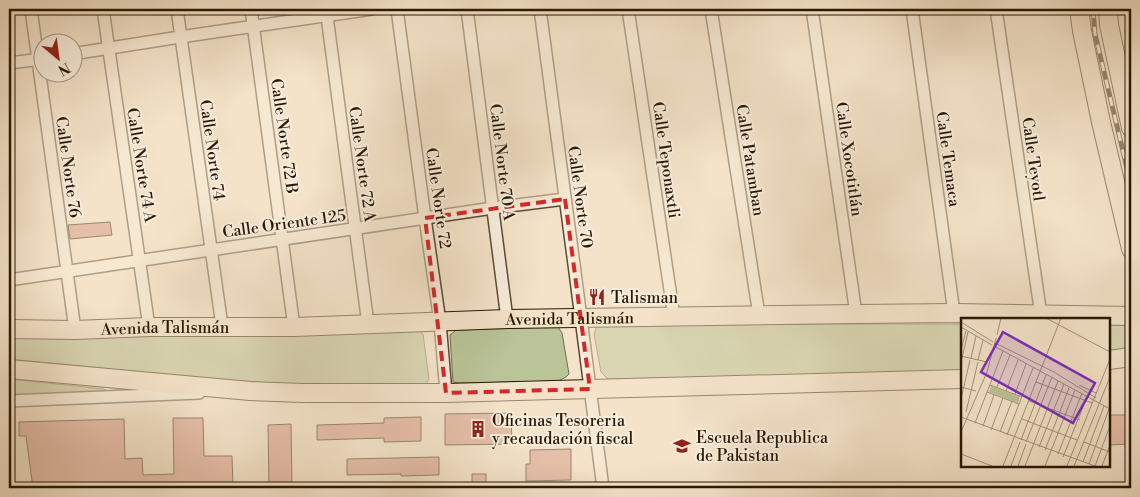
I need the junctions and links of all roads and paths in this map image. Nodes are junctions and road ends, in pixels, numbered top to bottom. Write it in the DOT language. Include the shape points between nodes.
graph roads {
  1 [pos="30,9"];
  2 [pos="103,9"];
  3 [pos="177,9"];
  4 [pos="251,9"];
  5 [pos="372,9"];
  6 [pos="397,9"];
  7 [pos="467,9"];
  8 [pos="540,9"];
  9 [pos="628,9"];
  10 [pos="711,9"];
  11 [pos="812,9"];
  12 [pos="912,9"];
  13 [pos="996,9"];
  14 [pos="1079,9"];
  15 [pos="1108,9"];
  16 [pos="327,12"];
  17 [pos="254,26"];
  18 [pos="35,32"];
  19 [pos="180,37"];
  20 [pos="108,49"];
  21 [pos="82,53"];
  22 [pos="32,60"];
  23 [pos="9,63"];
  24 [pos="43,82"];
  25 [pos="1130,118"];
  26 [pos="565,199"];
  27 [pos="493,208"];
  28 [pos="425,218"];
  29 [pos="356,229"];
  30 [pos="282,240"];
  31 [pos="1131,249"];
  32 [pos="211,250"];
  33 [pos="140,261"];
  34 [pos="66,271"];
  35 [pos="9,280"];
  36 [pos="856,314"];
  37 [pos="954,314"];
  38 [pos="759,315"];
  39 [pos="1041,315"];
  40 [pos="1131,316"];
  41 [pos="674,317"];
  42 [pos="582,318"];
  43 [pos="507,319"];
  44 [pos="440,322"];
  45 [pos="368,324"];
  46 [pos="222,326"];
  47 [pos="149,327"];
  48 [pos="294,327"];
  49 [pos="9,329"];
  50 [pos="75,330"];
  51 [pos="1131,357"];
  52 [pos="1110,360"];
  53 [pos="9,369"];
  54 [pos="961,379"];
  55 [pos="590,388"];
  56 [pos="250,391"];
  57 [pos="446,393"];
  58 [pos="9,401"];
  59 [pos="603,488"];
  1 -- 18 [label="street, Calle Norte 76"];
  2 -- 20 [label="street, Calle Norte 74 A"];
  3 -- 19 [label="street, Calle Norte 74"];
  4 -- 17 [label="street, Calle Norte 72 B"];
  5 -- 16 [label="street"];
  6 -- 28 [label="street, Calle Norte 72"];
  7 -- 27 [label="street, Calle Norte 70 A"];
  8 -- 26 [label="street, Calle Norte 70"];
  9 -- 41 [label="street, Calle Teponaxtli"];
  10 -- 38 [label="street, Calle Patamban"];
  11 -- 36 [label="street, Calle Xocotitlán"];
  12 -- 37 [label="street, Calle Temaca"];
  13 -- 39 [label="street, Calle Teyotl"];
  14 -- 31 [label="main road" via="1100,122"];
  15 -- 25 [label="main road"];
  16 -- 17 [label="street"];
  16 -- 29 [label="street, Calle Norte 72 A"];
  17 -- 19 [label="street"];
  17 -- 30 [label="street, Calle Norte 72 B"];
  19 -- 20 [label="street"];
  19 -- 32 [label="street, Calle Norte 74"];
  20 -- 21 [label="street"];
  20 -- 33 [label="street, Calle Norte 74 A"];
  22 -- 23 [label="street"];
  24 -- 34 [label="street, Calle Norte 76"];
  26 -- 27 [label="street, Calle Oriente 125"];
  26 -- 42 [label="street, Calle Norte 70"];
  27 -- 28 [label="street, Calle Oriente 125"];
  27 -- 43 [label="street, Calle Norte 70 A"];
  28 -- 29 [label="street, Calle Oriente 125"];
  28 -- 44 [label="street, Calle Norte 72"];
  29 -- 30 [label="street, Calle Oriente 125"];
  29 -- 45 [label="street, Calle Norte 72 A"];
  30 -- 32 [label="street, Calle Oriente 125"];
  30 -- 48 [label="street, Calle Norte 72 B"];
  32 -- 33 [label="street, Calle Oriente 125"];
  32 -- 46 [label="street, Calle Norte 74"];
  33 -- 34 [label="street, Calle Oriente 125"];
  33 -- 47 [label="street, Calle Norte 74 A"];
  34 -- 35 [label="street, Calle Oriente 125"];
  34 -- 50 [label="street, Calle Norte 76"];
  36 -- 37 [label="main road, Avenida Talismán"];
  36 -- 38 [label="main road, Avenida Talismán"];
  37 -- 39 [label="main road, Avenida Talismán"];
  38 -- 41 [label="main road, Avenida Talismán"];
  39 -- 40 [label="main road, Avenida Talismán"];
  41 -- 42 [label="main road, Avenida Talismán"];
  42 -- 43 [label="main road, Avenida Talismán"];
  42 -- 55 [label="street, Calle Norte 70"];
  43 -- 44 [label="main road, Avenida Talismán"];
  44 -- 45 [label="main road, Avenida Talismán"];
  44 -- 57 [label="street, Calle Norte 72"];
  45 -- 48 [label="main road, Avenida Talismán"];
  46 -- 47 [label="main road, Avenida Talismán"];
  46 -- 48 [label="main road, Avenida Talismán"];
  47 -- 50 [label="main road, Avenida Talismán"];
  49 -- 50 [label="main road, Avenida Talismán"];
  51 -- 52 [label="main road"];
  53 -- 56 [label="main road"];
  54 -- 55 [label="main road"];
  55 -- 57 [label="main road"];
  55 -- 59 [label="street, Calle Norte 70"];
  56 -- 57 [label="main road"];
  56 -- 58 [label="street"];
}
